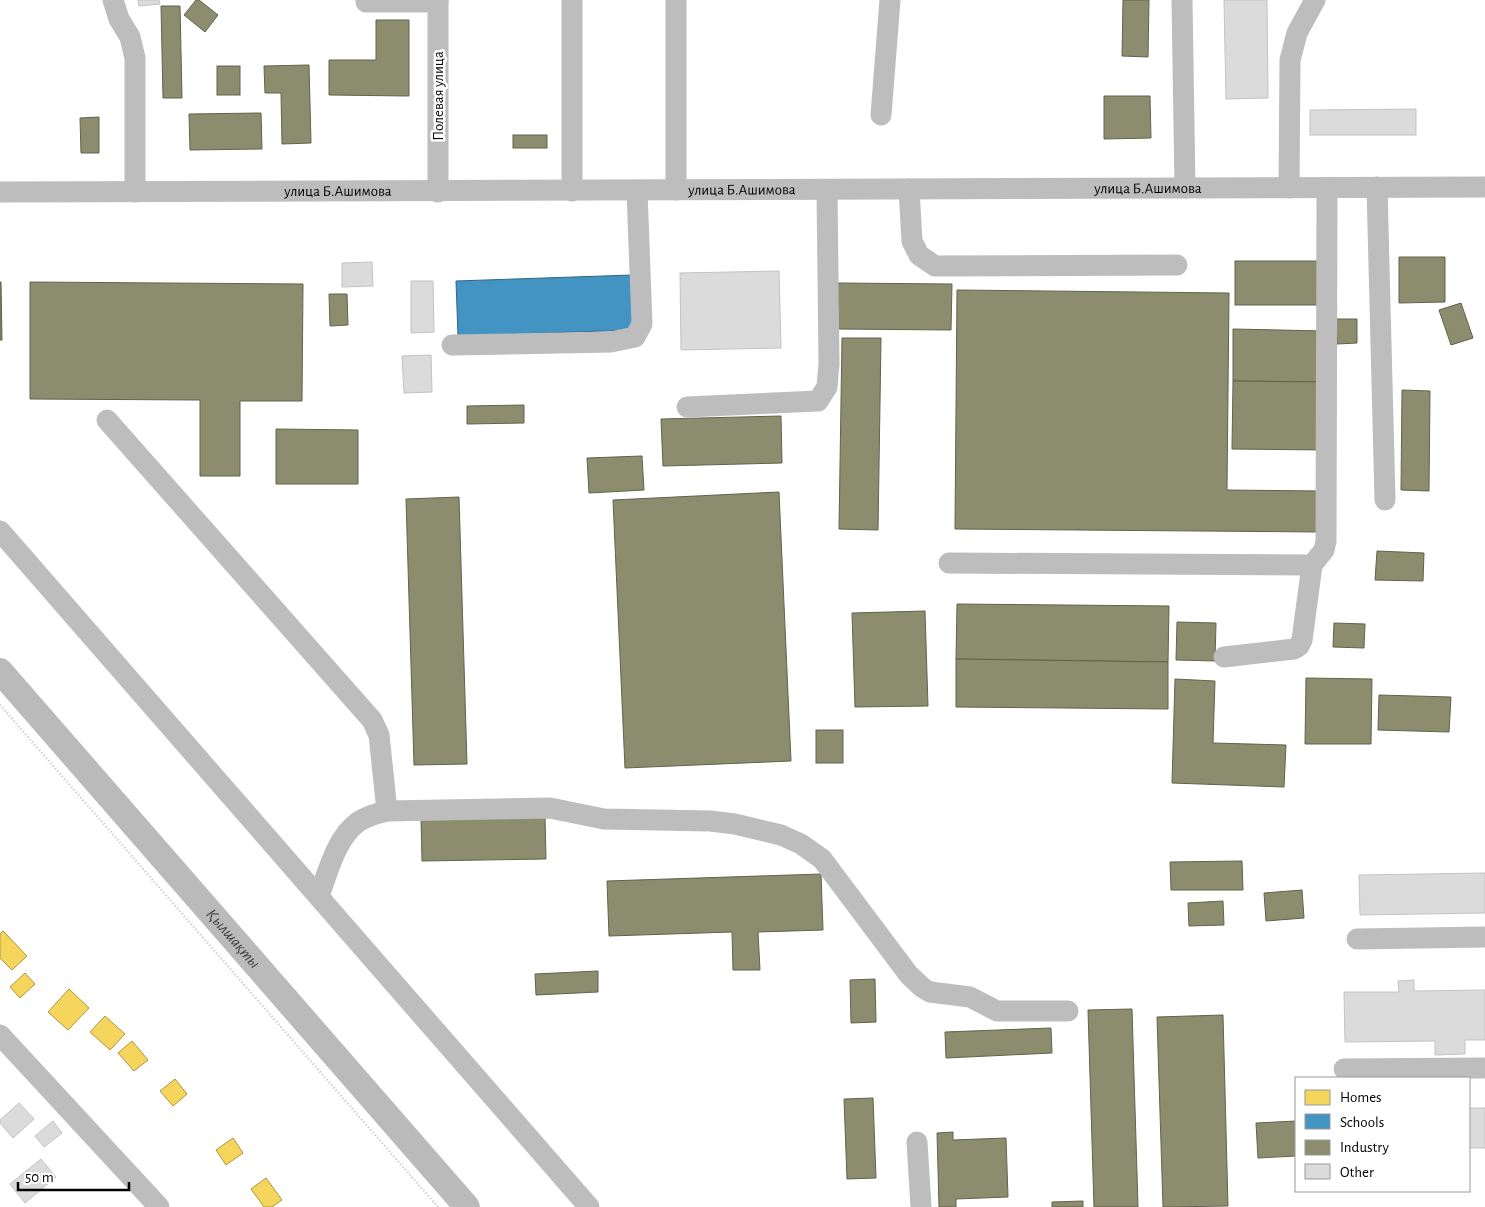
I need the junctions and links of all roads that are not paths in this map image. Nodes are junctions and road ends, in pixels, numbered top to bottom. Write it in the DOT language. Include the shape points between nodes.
graph roads {
  1 [pos="113,0"];
  2 [pos="572,0"];
  3 [pos="676,0"];
  4 [pos="890,0"];
  5 [pos="1182,0"];
  6 [pos="1315,0"];
  7 [pos="438,1"];
  8 [pos="366,2"];
  9 [pos="881,116"];
  10 [pos="1377,187"];
  11 [pos="1485,187"];
  12 [pos="1185,188"];
  13 [pos="1289,188"];
  14 [pos="1327,188"];
  15 [pos="909,189"];
  16 [pos="676,190"];
  17 [pos="827,190"];
  18 [pos="572,191"];
  19 [pos="637,191"];
  20 [pos="0,192"];
  21 [pos="135,192"];
  22 [pos="438,192"];
  23 [pos="1177,265"];
  24 [pos="452,344"];
  25 [pos="687,407"];
  26 [pos="107,420"];
  27 [pos="1385,500"];
  28 [pos="0,531"];
  29 [pos="950,563"];
  30 [pos="1312,565"];
  31 [pos="1224,657"];
  32 [pos="387,811"];
  33 [pos="319,896"];
  34 [pos="1485,937"];
  35 [pos="1358,939"];
  36 [pos="1068,1011"];
  37 [pos="0,1035"];
  38 [pos="1485,1068"];
  39 [pos="1344,1069"];
  40 [pos="917,1142"];
  41 [pos="159,1207"];
  42 [pos="589,1207"];
  43 [pos="920,1207"];
  1 -- 21 [label="street" via="130,37 135,58"];
  2 -- 18 [label="street"];
  3 -- 16 [label="street"];
  4 -- 9 [label="street"];
  5 -- 12 [label="street"];
  6 -- 13 [label="street" via="1297,33 1290,60"];
  7 -- 8 [label="street"];
  7 -- 22 [label="street, Полевая улица"];
  10 -- 11 [label="street, улица Б.Ашимова"];
  10 -- 14 [label="street, улица Б.Ашимова"];
  10 -- 27 [label="street"];
  12 -- 13 [label="street, улица Б.Ашимова"];
  12 -- 15 [label="street, улица Б.Ашимова"];
  13 -- 14 [label="street, улица Б.Ашимова"];
  14 -- 30 [label="street" via="1326,541 1324,550"];
  15 -- 17 [label="street, улица Б.Ашимова"];
  15 -- 23 [label="street" via="912,241 919,255 935,266"];
  16 -- 17 [label="street, улица Б.Ашимова"];
  16 -- 19 [label="street, улица Б.Ашимова"];
  17 -- 25 [label="street" via="829,364 827,388 818,402"];
  18 -- 19 [label="street, улица Б.Ашимова"];
  18 -- 22 [label="street, улица Б.Ашимова"];
  19 -- 24 [label="street" via="642,324 635,337 611,342"];
  20 -- 21 [label="street, улица Б.Ашимова"];
  21 -- 22 [label="street, улица Б.Ашимова"];
  26 -- 32 [label="street" via="372,720 379,735"];
  28 -- 33 [label="street"];
  29 -- 30 [label="street"];
  30 -- 31 [label="street" via="1299,646"];
  32 -- 33 [label="street" via="363,819 348,833"];
  32 -- 36 [label="street" via="550,808 604,819 735,824 781,836 801,844 822,859 909,975 923,988 937,994 961,995 997,1011"];
  33 -- 42 [label="street"];
  34 -- 35 [label="street"];
  37 -- 41 [label="street"];
  38 -- 39 [label="street"];
  40 -- 43 [label="street"];
}
